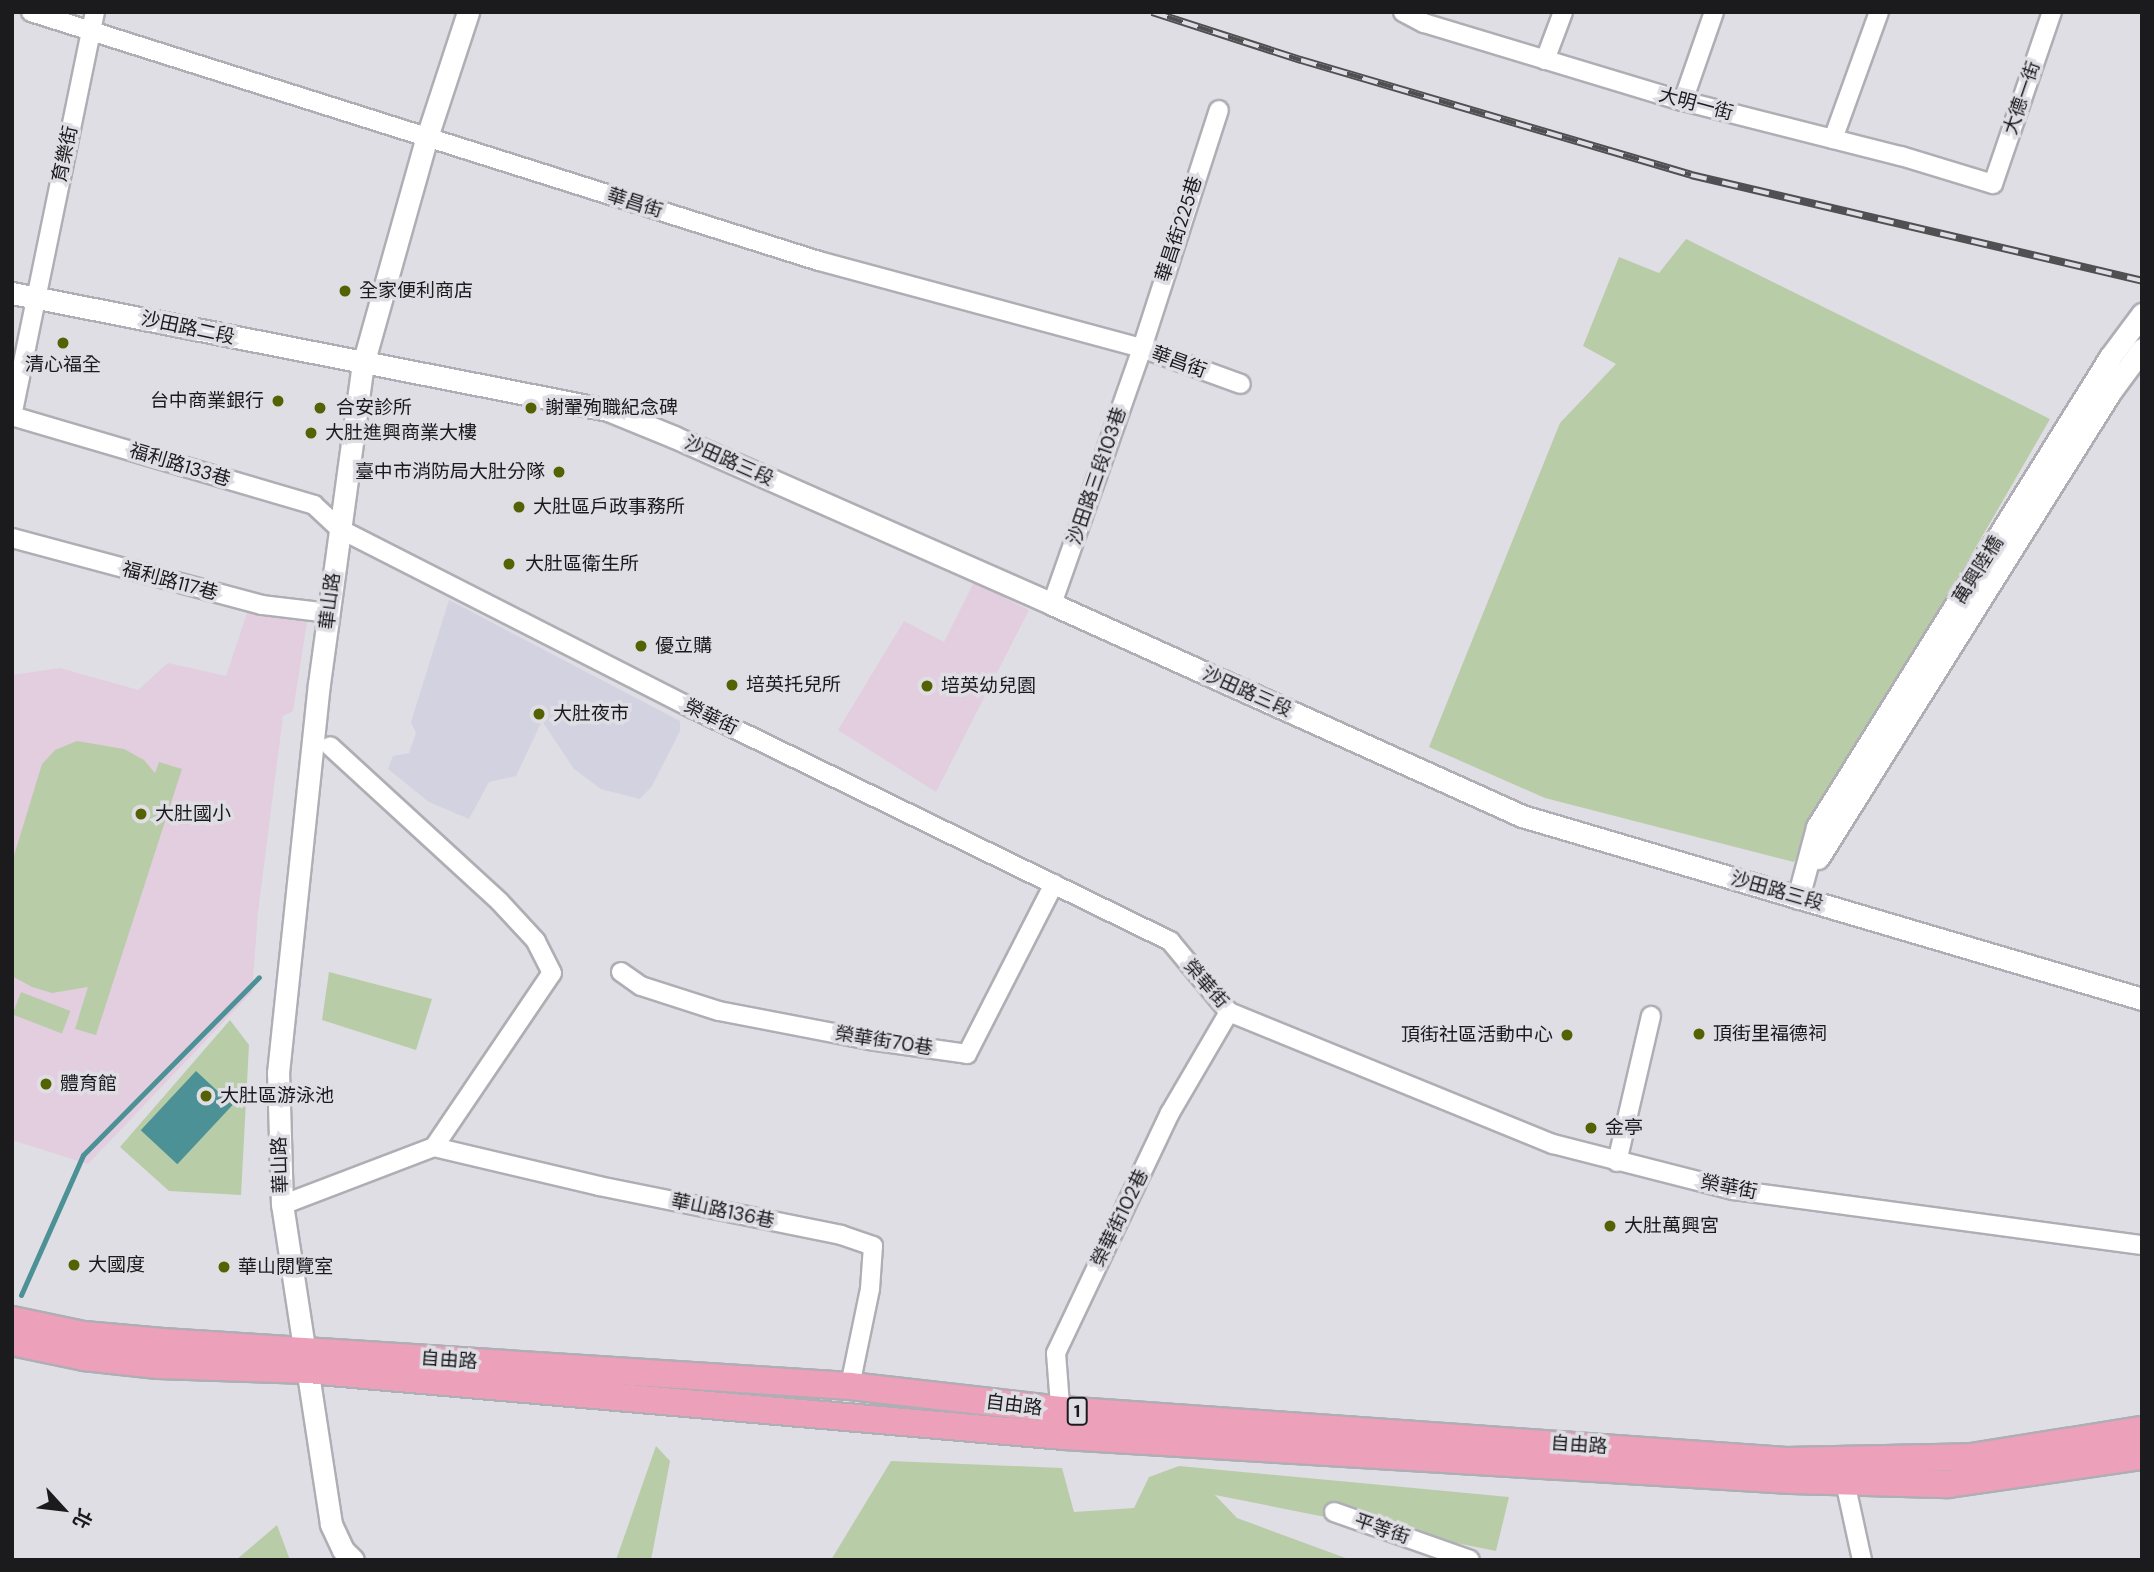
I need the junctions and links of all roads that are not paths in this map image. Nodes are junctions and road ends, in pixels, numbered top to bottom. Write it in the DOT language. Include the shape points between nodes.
graph roads {
  1 [pos="31,12"];
  2 [pos="95,12"];
  3 [pos="468,12"];
  4 [pos="1403,12"];
  5 [pos="1563,12"];
  6 [pos="1714,12"];
  7 [pos="1879,12"];
  8 [pos="2052,12"];
  9 [pos="1426,18"];
  10 [pos="90,32"];
  11 [pos="1545,60"];
  12 [pos="1683,101"];
  13 [pos="1219,110"];
  14 [pos="427,137"];
  15 [pos="1833,139"];
  16 [pos="1993,184"];
  17 [pos="12,293"];
  18 [pos="36,297"];
  19 [pos="2142,314"];
  20 [pos="1142,348"];
  21 [pos="2142,349"];
  22 [pos="363,365"];
  23 [pos="1241,384"];
  24 [pos="12,416"];
  25 [pos="340,529"];
  26 [pos="12,538"];
  27 [pos="1052,604"];
  28 [pos="329,613"];
  29 [pos="330,746"];
  30 [pos="1824,831"];
  31 [pos="1054,884"];
  32 [pos="1798,898"];
  33 [pos="621,972"];
  34 [pos="2142,999"];
  35 [pos="1229,1012"];
  36 [pos="1651,1016"];
  37 [pos="435,1147"];
  38 [pos="1617,1162"];
  39 [pos="282,1205"];
  40 [pos="2142,1245"];
  41 [pos="12,1320"];
  42 [pos="12,1342"];
  43 [pos="307,1360"];
  44 [pos="850,1385"];
  45 [pos="1061,1423"];
  46 [pos="2137,1444"];
  47 [pos="1845,1482"];
  48 [pos="1334,1512"];
  49 [pos="353,1560"];
  50 [pos="1470,1560"];
  51 [pos="1862,1560"];
  1 -- 10 [label="street, 華昌街"];
  2 -- 10 [label="street, 育樂街"];
  3 -- 14 [label="street, 華山路"];
  4 -- 9 [label="street, 大明一街"];
  5 -- 11 [label="street"];
  6 -- 12 [label="street"];
  7 -- 15 [label="street"];
  8 -- 16 [label="street, 大德一街"];
  9 -- 11 [label="street, 大明一街"];
  10 -- 14 [label="street, 華昌街"];
  10 -- 18 [label="street, 育樂街"];
  11 -- 12 [label="street, 大明一街"];
  12 -- 15 [label="street, 大明一街"];
  13 -- 20 [label="street, 華昌街225巷"];
  14 -- 20 [label="street, 華昌街" via="819,261"];
  14 -- 22 [label="street, 華山路"];
  15 -- 16 [label="street, 大明一街"];
  17 -- 18 [label="street, 沙田路二段"];
  18 -- 22 [label="street, 沙田路二段"];
  18 -- 24 [label="street, 育樂街"];
  19 -- 30 [label="street, 萬興陸橋" via="2110,357"];
  20 -- 23 [label="street, 華昌街"];
  20 -- 27 [label="street, 沙田路三段103巷"];
  21 -- 30 [label="street, 萬興陸橋"];
  22 -- 25 [label="street, 華山路"];
  22 -- 27 [label="street, 沙田路三段" via="608,411"];
  24 -- 25 [label="street, 福利路133巷" via="314,505"];
  25 -- 28 [label="street, 華山路"];
  25 -- 31 [label="street, 榮華街" via="694,709"];
  26 -- 28 [label="street, 福利路117巷" via="251,602"];
  27 -- 32 [label="street, 沙田路三段" via="1522,816"];
  28 -- 39 [label="street, 華山路" via="278,1073"];
  29 -- 37 [label="street" via="499,901 536,941 552,973"];
  30 -- 32 [label="street"];
  31 -- 33 [label="street, 榮華街70巷" via="967,1054 732,1014 641,985"];
  31 -- 35 [label="street, 榮華街" via="1170,941"];
  32 -- 34 [label="street, 沙田路三段"];
  35 -- 38 [label="street, 榮華街" via="1553,1144"];
  35 -- 45 [label="street, 榮華街102巷" via="1170,1113 1056,1353"];
  36 -- 38 [label="street"];
  37 -- 39 [label="street, 華山路"];
  37 -- 44 [label="street, 華山路136巷" via="841,1235 873,1246 870,1289"];
  38 -- 40 [label="street, 榮華街" via="1734,1190"];
  39 -- 43 [label="street, 華山路"];
  41 -- 43 [label="main road, 自由路 / 1" via="97,1336"];
  42 -- 43 [label="main road, 自由路 / 1" via="84,1357 158,1365"];
  43 -- 44 [label="main road, 自由路 / 1"];
  43 -- 45 [label="main road, 自由路 / 1"];
  43 -- 49 [label="street, 華山路" via="331,1524"];
  44 -- 45 [label="main road, 自由路 / 1"];
  45 -- 46 [label="main road, 自由路 / 1" via="1786,1461 1971,1457"];
  45 -- 47 [label="main road, 自由路 / 1"];
  46 -- 47 [label="main road, 自由路 / 1" via="1949,1484"];
  47 -- 51 [label="street"];
  48 -- 50 [label="street, 平等街"];
}
